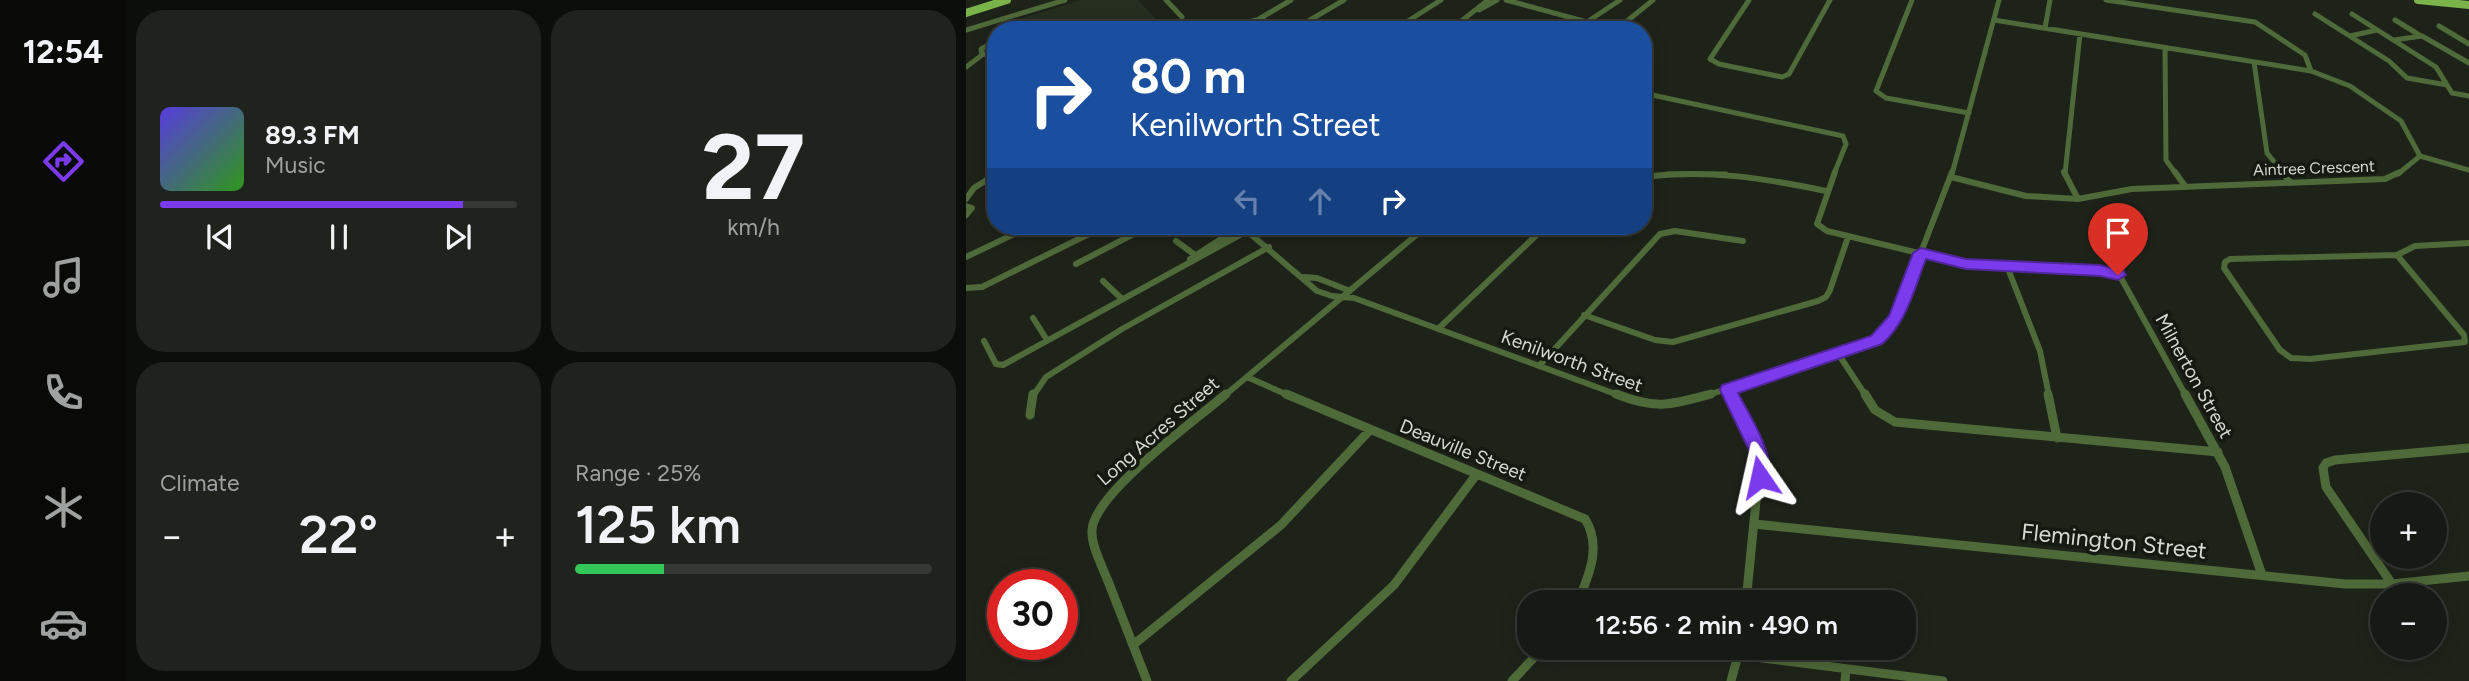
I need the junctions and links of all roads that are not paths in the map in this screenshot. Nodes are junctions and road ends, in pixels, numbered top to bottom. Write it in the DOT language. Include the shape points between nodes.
graph roads {
  1 [pos="988,0"];
  2 [pos="1015,0"];
  3 [pos="1042,0"];
  4 [pos="1065,0"];
  5 [pos="1167,0"];
  6 [pos="1291,0"];
  7 [pos="1344,0"];
  8 [pos="1441,0"];
  9 [pos="1488,0"];
  10 [pos="1497,0"];
  11 [pos="1506,0"];
  12 [pos="1526,0"];
  13 [pos="1620,0"];
  14 [pos="1653,0"];
  15 [pos="1749,0"];
  16 [pos="1830,0"];
  17 [pos="1912,0"];
  18 [pos="1999,0"];
  19 [pos="2050,0"];
  20 [pos="2106,0"];
  21 [pos="2418,0"];
  22 [pos="2448,0"];
  23 [pos="1004,1"];
  24 [pos="1520,4"];
  25 [pos="2469,4"];
  26 [pos="1046,6"];
  27 [pos="966,7"];
  28 [pos="1478,10"];
  29 [pos="966,13"];
  30 [pos="2315,14"];
  31 [pos="2352,15"];
  32 [pos="1182,17"];
  33 [pos="1002,19"];
  34 [pos="1259,19"];
  35 [pos="1994,20"];
  36 [pos="2395,20"];
  37 [pos="995,21"];
  38 [pos="1308,21"];
  39 [pos="1408,21"];
  40 [pos="1463,21"];
  41 [pos="1586,21"];
  42 [pos="1591,21"];
  43 [pos="1627,21"];
  44 [pos="987,24"];
  45 [pos="2439,26"];
  46 [pos="2045,28"];
  47 [pos="966,30"];
  48 [pos="2378,30"];
  49 [pos="2080,34"];
  50 [pos="2350,36"];
  51 [pos="2422,36"];
  52 [pos="2394,40"];
  53 [pos="2469,44"];
  54 [pos="987,46"];
  55 [pos="2165,48"];
  56 [pos="987,53"];
  57 [pos="982,55"];
  58 [pos="2254,62"];
  59 [pos="2469,63"];
  60 [pos="966,67"];
  61 [pos="2312,71"];
  62 [pos="2447,85"];
  63 [pos="1652,95"];
  64 [pos="2469,96"];
  65 [pos="1969,113"];
  66 [pos="2420,156"];
  67 [pos="2469,170"];
  68 [pos="1652,174"];
  69 [pos="1951,177"];
  70 [pos="987,180"];
  71 [pos="2291,183"];
  72 [pos="2185,186"];
  73 [pos="1826,191"];
  74 [pos="966,199"];
  75 [pos="2078,199"];
  76 [pos="966,206"];
  77 [pos="966,215"];
  78 [pos="1012,235"];
  79 [pos="1087,235"];
  80 [pos="1132,235"];
  81 [pos="1231,235"];
  82 [pos="1253,235"];
  83 [pos="1417,235"];
  84 [pos="1537,235"];
  85 [pos="1847,237"];
  86 [pos="1176,241"];
  87 [pos="1744,241"];
  88 [pos="2469,243"];
  89 [pos="1269,247"];
  90 [pos="1921,253"];
  91 [pos="2397,255"];
  92 [pos="1196,256"];
  93 [pos="966,257"];
  94 [pos="1076,264"];
  95 [pos="2007,267"];
  96 [pos="1303,277"];
  97 [pos="1103,281"];
  98 [pos="966,288"];
  99 [pos="1352,295"];
  100 [pos="1122,299"];
  101 [pos="1341,299"];
  102 [pos="1584,315"];
  103 [pos="1033,318"];
  104 [pos="1438,329"];
  105 [pos="1047,340"];
  106 [pos="984,341"];
  107 [pos="1839,355"];
  108 [pos="1539,366"];
  109 [pos="1247,377"];
  110 [pos="1728,390"];
  111 [pos="1030,415"];
  112 [pos="1368,430"];
  113 [pos="2057,438"];
  114 [pos="2469,448"];
  115 [pos="2218,452"];
  116 [pos="1476,475"];
  117 [pos="1754,524"];
  118 [pos="2262,575"];
  119 [pos="2469,576"];
  120 [pos="2391,583"];
  121 [pos="2402,583"];
  122 [pos="2370,584"];
  123 [pos="1582,590"];
  124 [pos="1747,590"];
  125 [pos="1133,645"];
  126 [pos="1532,660"];
  127 [pos="1737,660"];
  128 [pos="1793,660"];
  129 [pos="1846,669"];
  130 [pos="1147,681"];
  131 [pos="1291,681"];
  132 [pos="1512,681"];
  133 [pos="1731,681"];
  134 [pos="1846,681"];
  135 [pos="1943,681"];
  1 -- 27 [label="main road"];
  2 -- 23 [label="main road"];
  3 -- 26 [label="street"];
  4 -- 26 [label="street"];
  5 -- 32 [label="street"];
  6 -- 34 [label="street"];
  7 -- 38 [label="street"];
  8 -- 39 [label="street"];
  9 -- 28 [label="street"];
  10 -- 28 [label="street"];
  11 -- 24 [label="street"];
  12 -- 24 [label="street"];
  13 -- 42 [label="street"];
  14 -- 43 [label="street"];
  15 -- 16 [label="street" via="1710,59 1780,77 1789,74"];
  17 -- 65 [label="street" via="1877,93"];
  18 -- 35 [label="street, Kenilworth Street"];
  19 -- 46 [label="street"];
  20 -- 61 [label="street" via="2255,22 2305,55"];
  21 -- 25 [label="main road"];
  22 -- 25 [label="main road"];
  23 -- 29 [label="main road"];
  24 -- 41 [label="street"];
  26 -- 33 [label="street"];
  28 -- 40 [label="street"];
  30 -- 50 [label="street"];
  31 -- 48 [label="street"];
  33 -- 37 [label="street"];
  35 -- 46 [label="street"];
  35 -- 65 [label="street, Kenilworth Street"];
  36 -- 51 [label="street"];
  44 -- 47 [label="street"];
  45 -- 53 [label="street"];
  46 -- 49 [label="street"];
  48 -- 50 [label="street"];
  48 -- 52 [label="street"];
  49 -- 55 [label="street"];
  49 -- 75 [label="street" via="2063,171"];
  50 -- 62 [label="street" via="2407,78"];
  51 -- 52 [label="street"];
  51 -- 59 [label="street"];
  52 -- 62 [label="street" via="2437,67"];
  54 -- 57 [label="street" via="981,49"];
  55 -- 58 [label="street"];
  55 -- 72 [label="street" via="2166,160"];
  56 -- 57 [label="street"];
  57 -- 60 [label="street"];
  58 -- 61 [label="street"];
  58 -- 71 [label="street" via="2267,153"];
  61 -- 66 [label="street" via="2350,86 2401,121"];
  62 -- 64 [label="street" via="2452,93"];
  63 -- 73 [label="street, Milnerton Street" via="1843,136 1846,141"];
  65 -- 69 [label="street, Kenilworth Street"];
  66 -- 67 [label="street"];
  66 -- 71 [label="street, Aintree Crescent" via="2389,178"];
  68 -- 73 [label="street" via="1734,173"];
  69 -- 75 [label="street, Aintree Crescent" via="2026,196"];
  69 -- 90 [label="street, Kenilworth Street"];
  70 -- 74 [label="street"];
  71 -- 72 [label="street, Aintree Crescent"];
  72 -- 75 [label="street, Aintree Crescent"];
  73 -- 85 [label="street, Milnerton Street" via="1817,224"];
  76 -- 77 [label="street" via="972,208"];
  78 -- 93 [label="street"];
  79 -- 98 [label="street" via="982,287"];
  80 -- 94 [label="street"];
  81 -- 92 [label="street"];
  82 -- 89 [label="street"];
  83 -- 99 [label="street, Long Acres Street"];
  84 -- 104 [label="street"];
  85 -- 90 [label="street, Milnerton Street"];
  85 -- 102 [label="street" via="1830,289 1818,300 1673,342"];
  86 -- 92 [label="street"];
  87 -- 102 [label="street" via="1660,233"];
  88 -- 91 [label="street" via="2415,246"];
  89 -- 96 [label="street"];
  89 -- 111 [label="street" via="1128,325 1046,377 1033,394"];
  90 -- 95 [label="street, Milnerton Street" via="1960,263"];
  90 -- 107 [label="street, Kenilworth Street" via="1888,330 1872,343"];
  91 -- 91 [label="street" via="2464,335 2465,342 2291,358 2274,342 2224,268 2227,260 2237,258"];
  92 -- 100 [label="street"];
  95 -- 113 [label="street" via="2040,351"];
  95 -- 115 [label="street, Milnerton Street" via="2100,270 2120,276"];
  96 -- 99 [label="street, Kenilworth Street" via="1317,278"];
  96 -- 101 [label="street" via="1308,287"];
  97 -- 100 [label="street"];
  99 -- 101 [label="street, Long Acres Street"];
  99 -- 104 [label="street, Kenilworth Street"];
  100 -- 105 [label="street"];
  101 -- 109 [label="street, Long Acres Street"];
  102 -- 108 [label="street"];
  103 -- 105 [label="street"];
  104 -- 108 [label="street, Kenilworth Street"];
  105 -- 106 [label="street" via="1001,365 996,364"];
  107 -- 110 [label="street, Kenilworth Street"];
  107 -- 113 [label="street" via="1875,411 1888,419"];
  108 -- 110 [label="street, Kenilworth Street" via="1650,406"];
  109 -- 112 [label="street, Deauville Street"];
  109 -- 125 [label="street, Long Acres Street" via="1114,489 1096,515 1092,531 1096,548"];
  110 -- 117 [label="street" via="1760,461"];
  112 -- 116 [label="street, Deauville Street"];
  112 -- 125 [label="street" via="1281,525"];
  113 -- 115 [label="street"];
  114 -- 120 [label="street" via="2335,460 2323,468 2326,487"];
  115 -- 118 [label="street, Milnerton Street"];
  116 -- 123 [label="street, Deauville Street" via="1585,519 1595,540"];
  116 -- 131 [label="street" via="1394,585"];
  117 -- 118 [label="street, Flemington Street"];
  117 -- 124 [label="street"];
  118 -- 122 [label="street, Flemington Street"];
  119 -- 121 [label="street, Flemington Street"];
  125 -- 130 [label="street, Long Acres Street"];
  126 -- 132 [label="street"];
  127 -- 133 [label="street"];
  128 -- 129 [label="street"];
  129 -- 134 [label="street"];
  129 -- 135 [label="street"];
}
